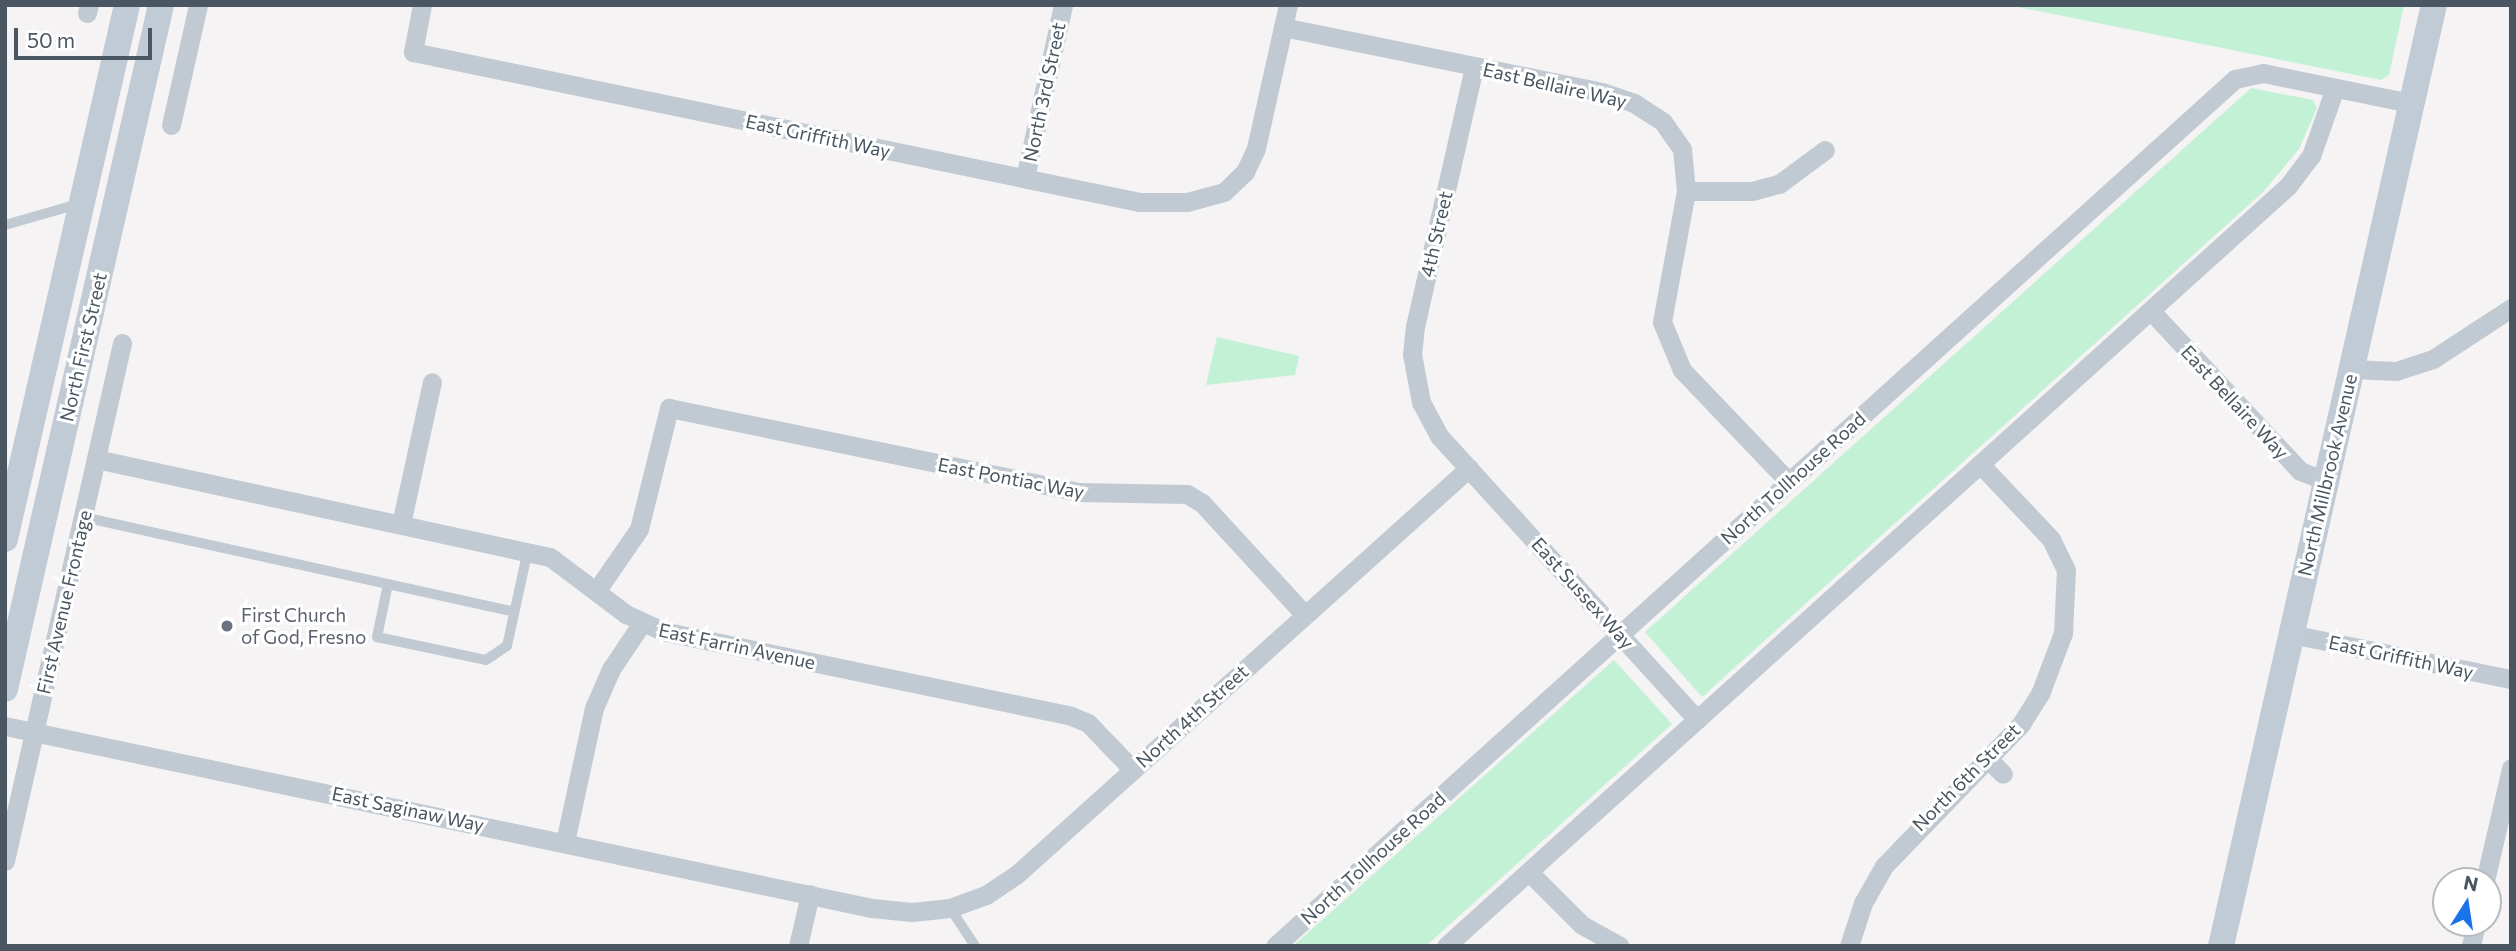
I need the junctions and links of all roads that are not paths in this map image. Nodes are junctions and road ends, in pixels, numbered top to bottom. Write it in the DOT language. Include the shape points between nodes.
graph roads {
  1 [pos="127,5"];
  2 [pos="161,5"];
  3 [pos="198,5"];
  4 [pos="422,5"];
  5 [pos="1063,5"];
  6 [pos="1288,5"];
  7 [pos="2434,5"];
  8 [pos="1283,27"];
  9 [pos="1474,66"];
  10 [pos="2335,88"];
  11 [pos="2411,103"];
  12 [pos="171,125"];
  13 [pos="1825,150"];
  14 [pos="1025,178"];
  15 [pos="1686,191"];
  16 [pos="82,202"];
  17 [pos="5,225"];
  18 [pos="2511,308"];
  19 [pos="2151,311"];
  20 [pos="122,343"];
  21 [pos="2351,369"];
  22 [pos="432,382"];
  23 [pos="96,458"];
  24 [pos="1980,464"];
  25 [pos="1469,468"];
  26 [pos="1788,481"];
  27 [pos="2326,481"];
  28 [pos="83,517"];
  29 [pos="401,523"];
  30 [pos="5,539"];
  31 [pos="528,550"];
  32 [pos="388,584"];
  33 [pos="597,590"];
  34 [pos="514,611"];
  35 [pos="1305,615"];
  36 [pos="642,623"];
  37 [pos="2291,634"];
  38 [pos="1622,635"];
  39 [pos="2511,680"];
  40 [pos="5,689"];
  41 [pos="1697,719"];
  42 [pos="5,726"];
  43 [pos="35,733"];
  44 [pos="1988,759"];
  45 [pos="2511,768"];
  46 [pos="1133,769"];
  47 [pos="2003,774"];
  48 [pos="2508,793"];
  49 [pos="565,842"];
  50 [pos="5,861"];
  51 [pos="2490,867"];
  52 [pos="1529,872"];
  53 [pos="810,894"];
  54 [pos="950,908"];
  55 [pos="799,946"];
  56 [pos="975,946"];
  57 [pos="1275,946"];
  58 [pos="1446,946"];
  59 [pos="1620,946"];
  60 [pos="1849,946"];
  61 [pos="2221,946"];
  1 -- 16 [label="main road, North First Street"];
  2 -- 40 [label="main road, North First Street"];
  3 -- 12 [label="street"];
  4 -- 14 [label="street, East Griffith Way" via="413,52"];
  5 -- 14 [label="street, North 3rd Street"];
  6 -- 8 [label="street"];
  7 -- 11 [label="main road, North Millbrook Avenue"];
  8 -- 9 [label="street, East Bellaire Way"];
  8 -- 14 [label="street, East Griffith Way" via="1255,148 1245,172 1224,192 1187,202 1139,202"];
  9 -- 15 [label="street, East Bellaire Way" via="1634,103 1663,122 1682,149"];
  9 -- 25 [label="street, 4th Street" via="1412,354 1421,402 1440,437"];
  10 -- 11 [label="street, North Tollhouse Road"];
  10 -- 19 [label="street" via="2311,156 2288,186"];
  10 -- 26 [label="street, North Tollhouse Road" via="2263,73 2235,79"];
  11 -- 21 [label="main road, North Millbrook Avenue"];
  13 -- 15 [label="street" via="1779,184 1752,191"];
  15 -- 26 [label="street, East Bellaire Way" via="1662,322 1682,370"];
  16 -- 17 [label="lane"];
  16 -- 30 [label="main road, North First Street"];
  18 -- 21 [label="street" via="2433,359 2396,371"];
  19 -- 24 [label="street"];
  19 -- 27 [label="street, East Bellaire Way" via="2300,471"];
  20 -- 23 [label="street, First Avenue Frontage"];
  21 -- 27 [label="main road, North Millbrook Avenue"];
  22 -- 29 [label="street"];
  23 -- 28 [label="street, First Avenue Frontage"];
  23 -- 29 [label="street, East Farrin Avenue"];
  24 -- 41 [label="street"];
  24 -- 44 [label="street, North 6th Street" via="2051,539 2066,570 2068,603 2040,694"];
  25 -- 35 [label="street, North 4th Street"];
  25 -- 38 [label="street, East Sussex Way"];
  26 -- 38 [label="street, North Tollhouse Road"];
  27 -- 37 [label="main road, North Millbrook Avenue"];
  28 -- 32 [label="lane"];
  28 -- 43 [label="street, First Avenue Frontage"];
  29 -- 31 [label="street, East Farrin Avenue"];
  31 -- 33 [label="street, East Farrin Avenue" via="569,566"];
  31 -- 34 [label="lane"];
  32 -- 34 [label="lane"];
  32 -- 34 [label="lane" via="377,637 486,660 507,646"];
  33 -- 35 [label="street, East Pontiac Way" via="639,529 669,408 1078,492 1187,494 1202,503"];
  33 -- 36 [label="street, East Farrin Avenue"];
  35 -- 46 [label="street, North 4th Street"];
  36 -- 46 [label="street, East Farrin Avenue" via="1071,716 1088,723"];
  36 -- 49 [label="street" via="611,669 594,708"];
  37 -- 39 [label="street, East Griffith Way"];
  37 -- 61 [label="main road, North Millbrook Avenue"];
  38 -- 41 [label="street, East Sussex Way"];
  38 -- 57 [label="street, North Tollhouse Road"];
  41 -- 52 [label="street"];
  42 -- 43 [label="street, East Saginaw Way"];
  43 -- 49 [label="street, East Saginaw Way"];
  43 -- 50 [label="street, First Avenue Frontage"];
  44 -- 47 [label="street"];
  44 -- 60 [label="street, North 6th Street" via="1909,834 1884,866 1863,902"];
  45 -- 48 [label="street"];
  46 -- 54 [label="street, North 4th Street" via="1016,875 986,895"];
  48 -- 51 [label="street"];
  49 -- 53 [label="street, East Saginaw Way"];
  52 -- 58 [label="street"];
  52 -- 59 [label="street" via="1582,925"];
  53 -- 54 [label="street, North 4th Street" via="912,912"];
  53 -- 55 [label="street"];
  54 -- 56 [label="lane"];
}
